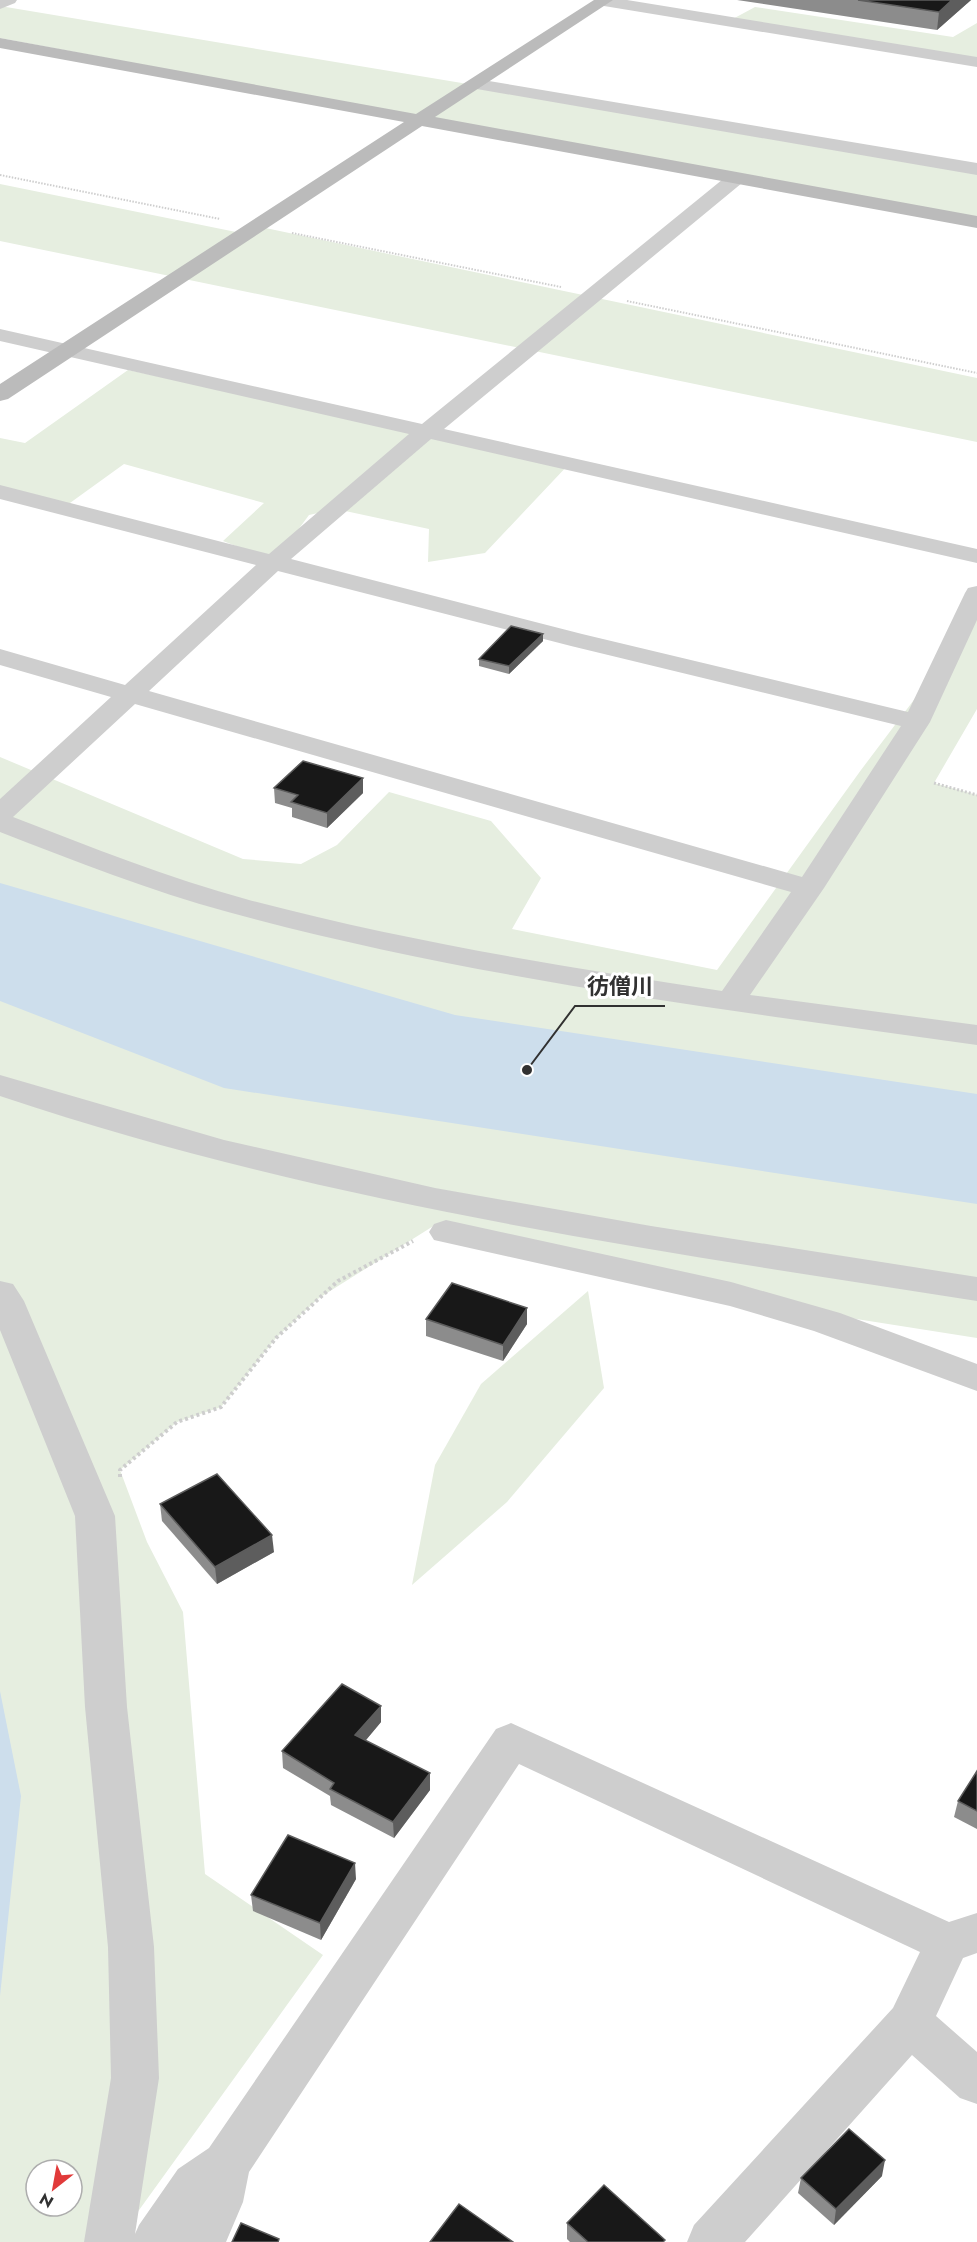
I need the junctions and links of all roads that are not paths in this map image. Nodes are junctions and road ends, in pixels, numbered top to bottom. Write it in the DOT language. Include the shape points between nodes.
graph roads {
  1 [pos="9,0"];
  2 [pos="580,0"];
  3 [pos="603,1"];
  4 [pos="0,4"];
  5 [pos="0,43"];
  6 [pos="977,62"];
  7 [pos="477,84"];
  8 [pos="417,121"];
  9 [pos="977,169"];
  10 [pos="735,178"];
  11 [pos="977,222"];
  12 [pos="0,335"];
  13 [pos="66,350"];
  14 [pos="0,394"];
  15 [pos="428,431"];
  16 [pos="0,492"];
  17 [pos="977,555"];
  18 [pos="275,561"];
  19 [pos="977,593"];
  20 [pos="0,657"];
  21 [pos="131,693"];
  22 [pos="917,722"];
  23 [pos="0,814"];
  24 [pos="0,822"];
  25 [pos="809,888"];
  26 [pos="730,1001"];
  27 [pos="977,1035"];
  28 [pos="0,1085"];
  29 [pos="446,1232"];
  30 [pos="977,1289"];
  31 [pos="0,1293"];
  32 [pos="977,1378"];
  33 [pos="962,1938"];
  34 [pos="910,2023"];
  35 [pos="977,2082"];
  36 [pos="226,2164"];
  37 [pos="109,2242"];
  38 [pos="157,2242"];
  39 [pos="201,2242"];
  40 [pos="712,2242"];
  1 -- 4 [label="street"];
  2 -- 3 [label="street"];
  3 -- 6 [label="street"];
  3 -- 7 [label="street"];
  5 -- 8 [label="street"];
  7 -- 8 [label="street"];
  7 -- 9 [label="street"];
  8 -- 10 [label="street"];
  8 -- 13 [label="street"];
  10 -- 11 [label="street"];
  10 -- 15 [label="street"];
  12 -- 13 [label="street"];
  13 -- 14 [label="street"];
  13 -- 15 [label="street"];
  15 -- 17 [label="street"];
  15 -- 18 [label="street"];
  16 -- 18 [label="street"];
  18 -- 21 [label="street"];
  18 -- 22 [label="street" via="580,641"];
  19 -- 22 [label="street"];
  20 -- 21 [label="street"];
  21 -- 23 [label="street"];
  21 -- 25 [label="street"];
  22 -- 25 [label="street"];
  24 -- 26 [label="street" via="72,853 301,922 555,976"];
  25 -- 26 [label="street"];
  26 -- 27 [label="street"];
  28 -- 30 [label="street" via="174,1138 344,1182 505,1214"];
  29 -- 32 [label="street" via="731,1294 827,1322"];
  31 -- 37 [label="street" via="95,1515 106,1707 131,1947 135,2078"];
  33 -- 34 [label="street"];
  33 -- 36 [label="street" via="511,1741"];
  34 -- 35 [label="street"];
  34 -- 40 [label="street"];
  36 -- 38 [label="street" via="195,2186"];
  36 -- 39 [label="street" via="218,2202"];
}
